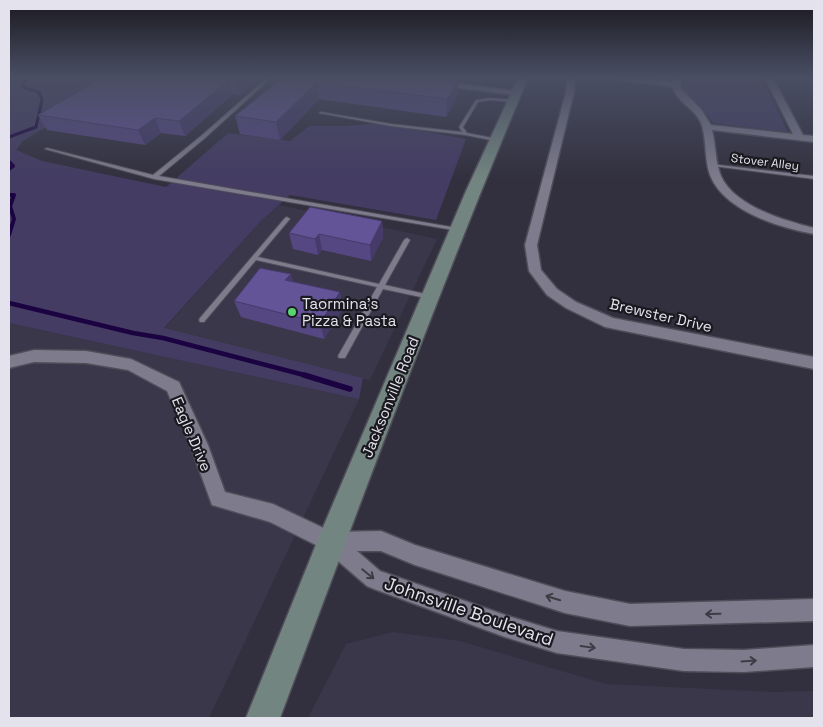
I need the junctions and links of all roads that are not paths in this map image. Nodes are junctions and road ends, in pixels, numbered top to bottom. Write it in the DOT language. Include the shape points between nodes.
graph roads {
  1 [pos="231,112"];
  2 [pos="470,112"];
  3 [pos="508,112"];
  4 [pos="565,112"];
  5 [pos="697,112"];
  6 [pos="787,112"];
  7 [pos="321,114"];
  8 [pos="706,127"];
  9 [pos="465,134"];
  10 [pos="800,138"];
  11 [pos="496,140"];
  12 [pos="814,140"];
  13 [pos="47,149"];
  14 [pos="713,165"];
  15 [pos="154,176"];
  16 [pos="814,178"];
  17 [pos="287,219"];
  18 [pos="457,230"];
  19 [pos="814,231"];
  20 [pos="407,240"];
  21 [pos="254,258"];
  22 [pos="382,286"];
  23 [pos="430,297"];
  24 [pos="202,320"];
  25 [pos="342,356"];
  26 [pos="9,362"];
  27 [pos="814,363"];
  28 [pos="331,542"];
  29 [pos="814,610"];
  30 [pos="814,656"];
  31 [pos="262,718"];
  1 -- 15 [label="lane"];
  2 -- 9 [label="lane" via="461,127"];
  3 -- 11 [label="main road, Jacksonville Road"];
  4 -- 27 [label="street, Brewster Drive" via="531,245 535,271 552,292 571,305 610,323"];
  5 -- 8 [label="street"];
  6 -- 10 [label="street"];
  7 -- 9 [label="lane"];
  8 -- 10 [label="street"];
  8 -- 14 [label="street"];
  9 -- 11 [label="lane"];
  10 -- 12 [label="street"];
  11 -- 18 [label="main road, Jacksonville Road"];
  13 -- 15 [label="lane"];
  14 -- 16 [label="lane, Stover Alley"];
  14 -- 19 [label="street" via="718,183 736,200 779,222"];
  15 -- 18 [label="lane"];
  17 -- 21 [label="lane"];
  18 -- 23 [label="main road, Jacksonville Road"];
  20 -- 22 [label="lane"];
  21 -- 22 [label="lane"];
  21 -- 24 [label="lane"];
  22 -- 23 [label="lane"];
  22 -- 25 [label="lane"];
  23 -- 28 [label="main road, Jacksonville Road"];
  26 -- 28 [label="street, Eagle Drive" via="34,356 86,357 131,365 173,388 219,499 273,513"];
  29 -- 28 [label="street, one-way" via="630,615 565,602 416,555 381,540"];
  28 -- 30 [label="street, Johnsville Boulevard, one-way" via="374,578 557,642 684,660 744,662"];
  28 -- 31 [label="main road, Jacksonville Road"];
}
